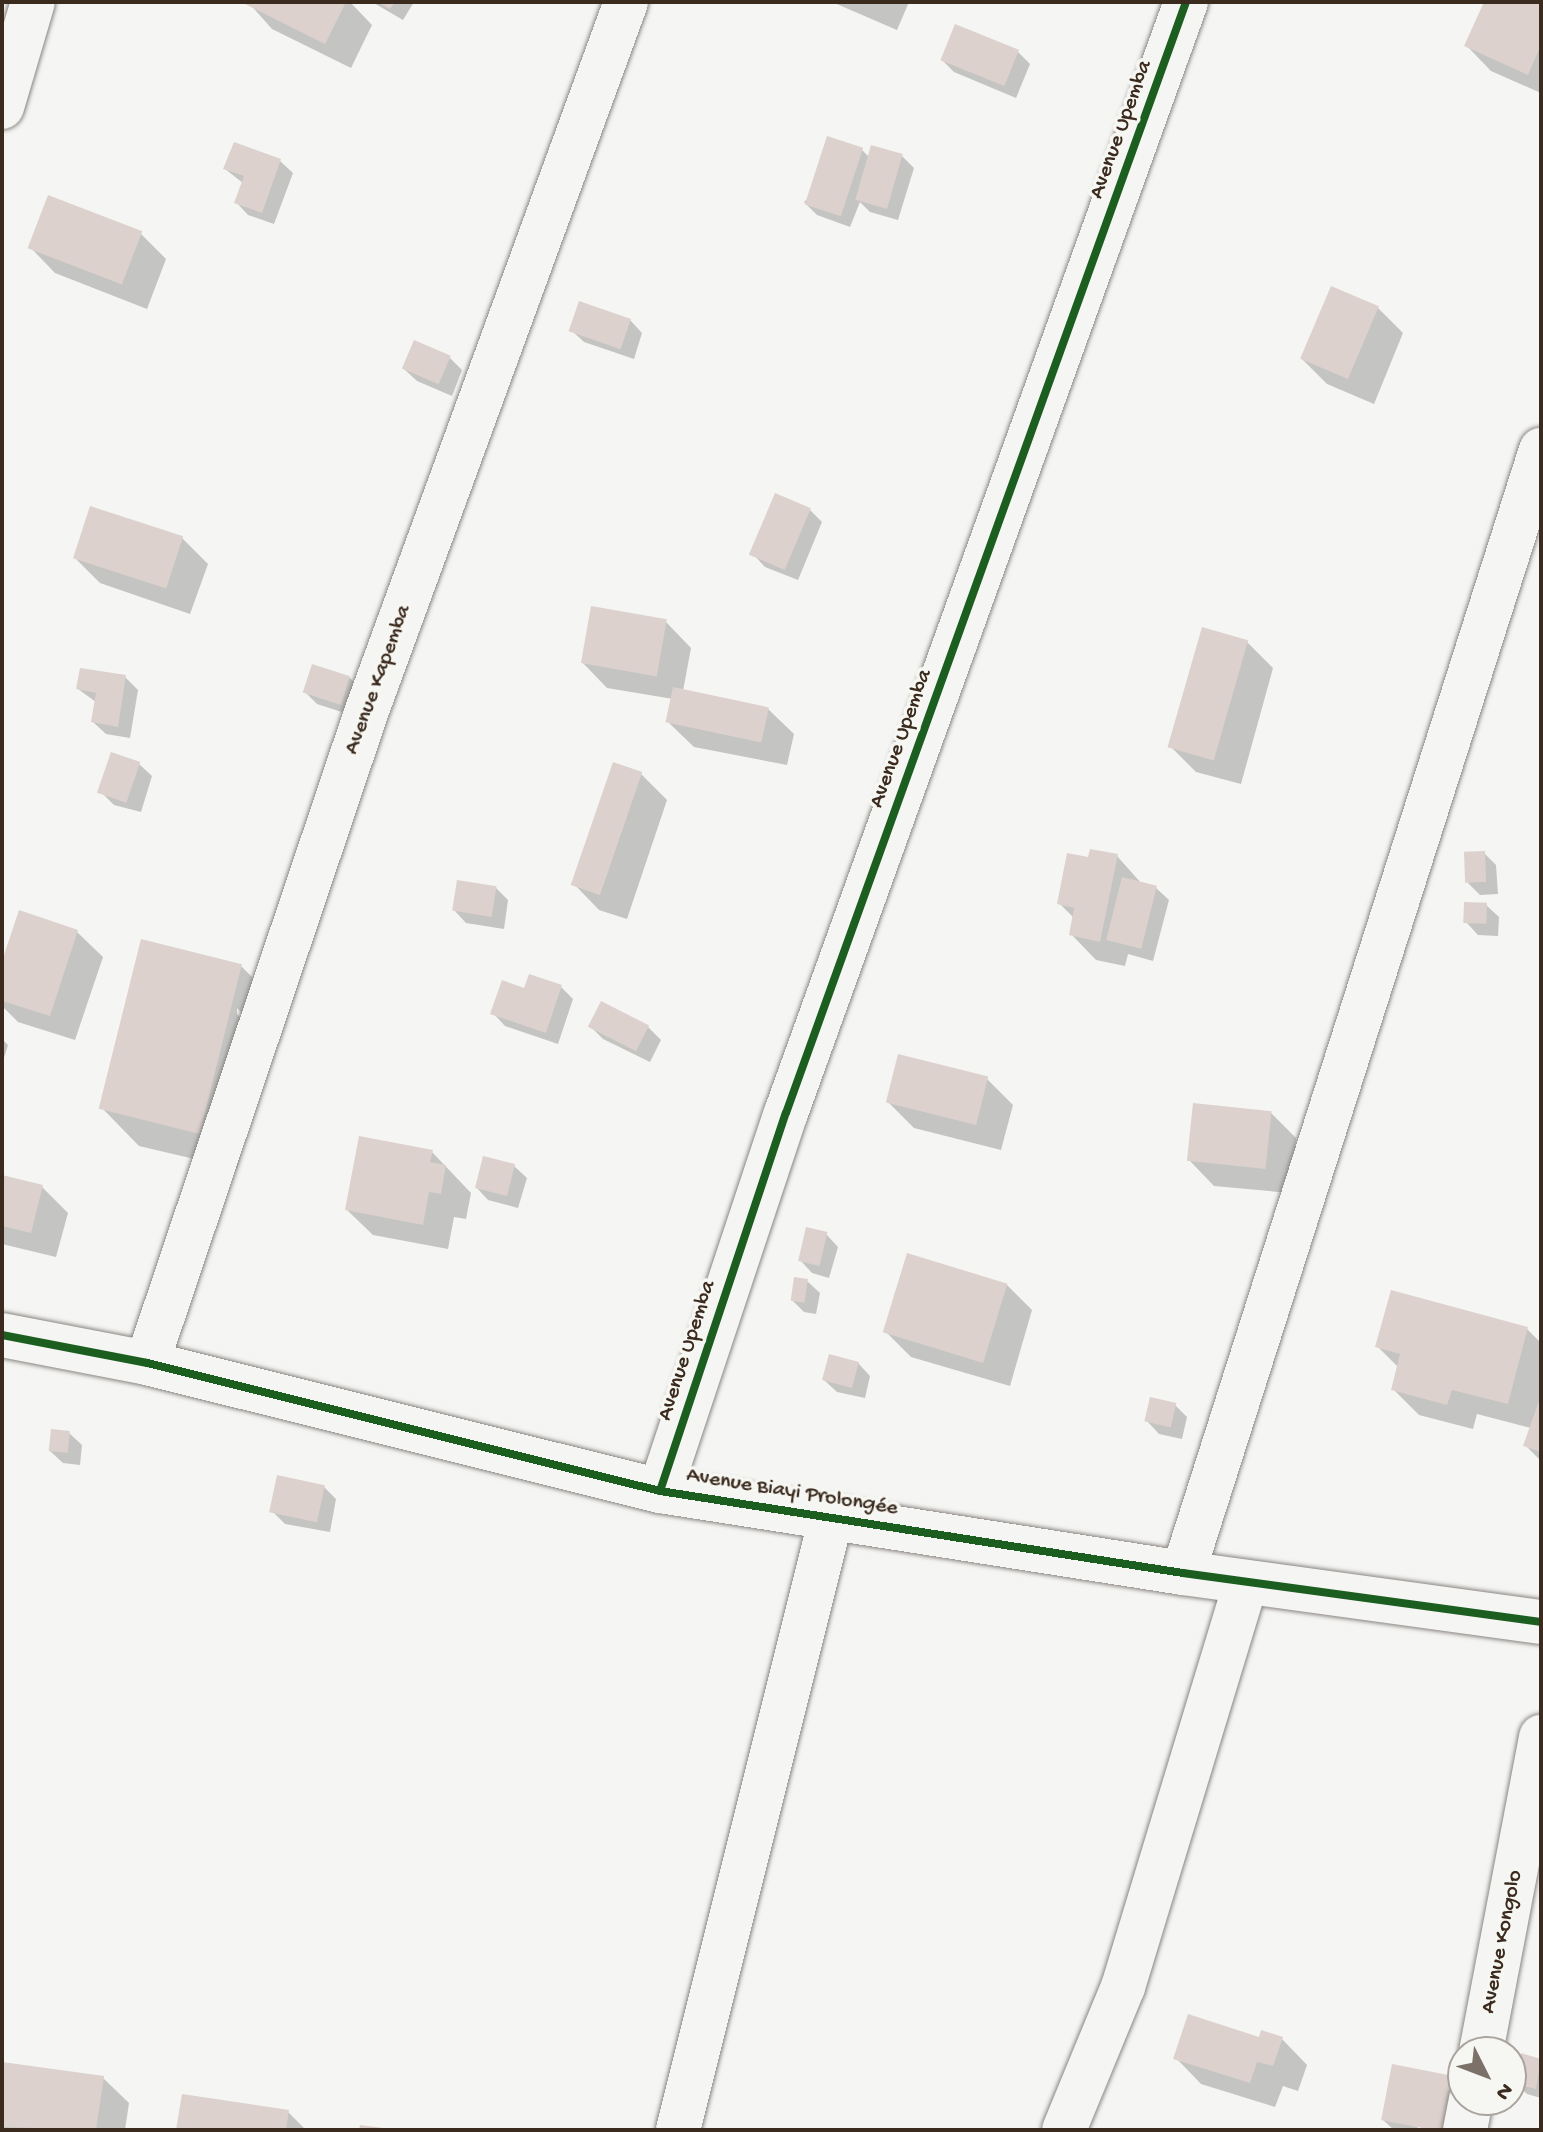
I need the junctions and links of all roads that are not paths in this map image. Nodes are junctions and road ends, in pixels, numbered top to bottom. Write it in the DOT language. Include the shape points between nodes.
graph roads {
  1 [pos="33,2"];
  2 [pos="626,2"];
  3 [pos="1186,2"];
  4 [pos="2,107"];
  5 [pos="1541,450"];
  6 [pos="2,1335"];
  7 [pos="147,1363"];
  8 [pos="660,1491"];
  9 [pos="831,1518"];
  10 [pos="1183,1573"];
  11 [pos="1246,1582"];
  12 [pos="1541,1622"];
  13 [pos="1541,1737"];
  14 [pos="1484,2036"];
  15 [pos="678,2130"];
  16 [pos="1064,2130"];
  1 -- 4 [label="street"];
  2 -- 7 [label="street, Avenue Kapemba" via="366,713"];
  3 -- 8 [label="street, Avenue Upemba" via="786,1113"];
  5 -- 10 [label="street"];
  6 -- 7 [label="street, Avenue Biayi Prolongée"];
  7 -- 8 [label="street, Avenue Biayi Prolongée"];
  8 -- 9 [label="street, Avenue Biayi Prolongée"];
  9 -- 10 [label="street, Avenue Biayi Prolongée"];
  9 -- 15 [label="street"];
  10 -- 11 [label="street, Avenue Biayi Prolongée"];
  11 -- 12 [label="street, Avenue Biayi Prolongée"];
  11 -- 16 [label="street" via="1123,1987"];
  13 -- 14 [label="street, Avenue Kongolo"];
}
